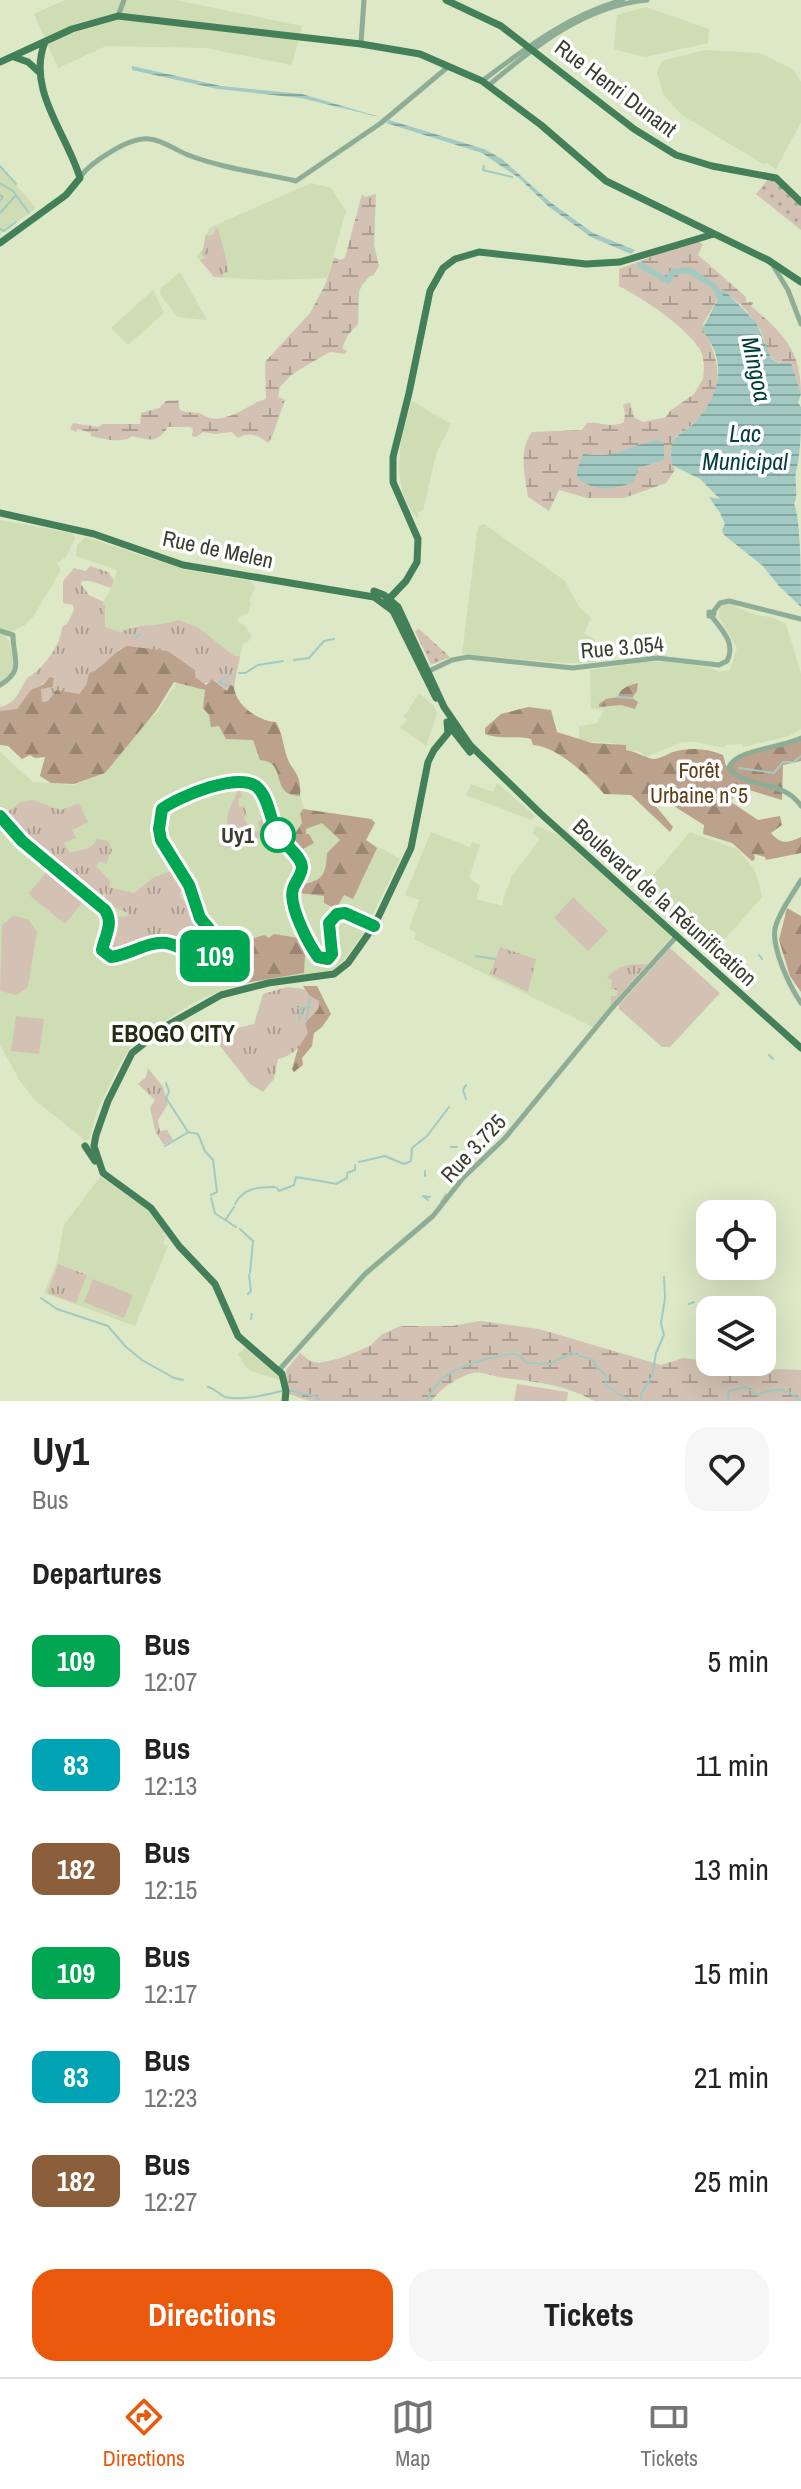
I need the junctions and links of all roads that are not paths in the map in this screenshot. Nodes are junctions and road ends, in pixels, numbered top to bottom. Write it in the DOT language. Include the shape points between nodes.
graph roads {
  1 [pos="124,0"];
  2 [pos="364,0"];
  3 [pos="446,0"];
  4 [pos="623,0"];
  5 [pos="647,0"];
  6 [pos="118,16"];
  7 [pos="45,42"];
  8 [pos="361,44"];
  9 [pos="532,48"];
  10 [pos="13,56"];
  11 [pos="0,62"];
  12 [pos="450,66"];
  13 [pos="39,72"];
  14 [pos="497,78"];
  15 [pos="486,83"];
  16 [pos="498,93"];
  17 [pos="80,178"];
  18 [pos="801,202"];
  19 [pos="693,223"];
  20 [pos="716,233"];
  21 [pos="692,238"];
  22 [pos="0,243"];
  23 [pos="768,260"];
  24 [pos="801,282"];
  25 [pos="801,324"];
  26 [pos="0,512"];
  27 [pos="374,591"];
  28 [pos="393,597"];
  29 [pos="801,619"];
  30 [pos="0,631"];
  31 [pos="426,672"];
  32 [pos="0,685"];
  33 [pos="447,722"];
  34 [pos="457,732"];
  35 [pos="801,738"];
  36 [pos="437,747"];
  37 [pos="801,806"];
  38 [pos="0,816"];
  39 [pos="801,880"];
  40 [pos="374,926"];
  41 [pos="678,936"];
  42 [pos="801,1003"];
  43 [pos="801,1048"];
  44 [pos="95,1140"];
  45 [pos="99,1167"];
  46 [pos="279,1370"];
  47 [pos="285,1401"];
  1 -- 6 [label="street"];
  2 -- 8 [label="street"];
  3 -- 9 [label="main road, Rue Henri Dunant" via="494,21"];
  4 -- 9 [label="street" via="576,17"];
  5 -- 9 [label="street" via="578,20"];
  6 -- 7 [label="main road"];
  6 -- 8 [label="main road"];
  7 -- 10 [label="main road"];
  7 -- 13 [label="main road"];
  8 -- 12 [label="main road" via="420,54"];
  9 -- 14 [label="street"];
  9 -- 15 [label="street"];
  9 -- 18 [label="main road, Rue Henri Dunant" via="634,129 676,155 776,178"];
  10 -- 11 [label="main road"];
  10 -- 13 [label="main road"];
  12 -- 15 [label="main road"];
  12 -- 17 [label="street" via="296,181 199,158 150,139 116,151"];
  13 -- 17 [label="main road"];
  14 -- 15 [label="street"];
  14 -- 16 [label="main road"];
  15 -- 16 [label="main road"];
  16 -- 19 [label="main road" via="601,178"];
  17 -- 22 [label="main road" via="66,195"];
  19 -- 20 [label="main road"];
  19 -- 21 [label="main road"];
  20 -- 21 [label="main road"];
  20 -- 23 [label="main road"];
  21 -- 28 [label="main road" via="620,262 586,264 479,252 455,259 436,277 393,457 393,482 416,533 417,562"];
  23 -- 24 [label="main road"];
  23 -- 25 [label="street" via="788,290"];
  26 -- 27 [label="main road, Rue de Melen" via="103,532 187,562"];
  26 -- 28 [label="main road, Rue de Melen" via="94,534 183,565"];
  27 -- 28 [label="main road"];
  27 -- 28 [label="main road"];
  28 -- 31 [label="main road, Boulevard de la Réunification" via="398,620"];
  29 -- 31 [label="street, Rue 3.054" via="720,603 713,614 731,650 719,665 657,658 573,668 468,657"];
  30 -- 32 [label="street" via="13,635 17,664"];
  31 -- 33 [label="main road, Boulevard de la Réunification"];
  31 -- 34 [label="main road, Boulevard de la Réunification"];
  33 -- 34 [label="main road, Boulevard de la Réunification"];
  33 -- 36 [label="main road" via="448,733"];
  34 -- 36 [label="main road"];
  34 -- 41 [label="main road, Boulevard de la Réunification" via="473,754"];
  35 -- 37 [label="street" via="737,756 729,768 785,791"];
  36 -- 40 [label="main road" via="428,762 411,848"];
  38 -- 40 [label="street" via="105,910 109,923 102,950 111,957 158,943 199,957 219,954 222,944 200,918 189,885 161,840 160,818 162,809 181,798 236,781 258,788 278,835 301,862 291,892 318,957 328,959 332,954 329,923 337,914"];
  39 -- 42 [label="street" via="774,933"];
  40 -- 44 [label="main road" via="334,974 221,995 135,1049"];
  41 -- 43 [label="main road, Boulevard de la Réunification"];
  41 -- 46 [label="street, Rue 3.725" via="505,1138 433,1216 365,1274"];
  44 -- 45 [label="main road"];
  44 -- 45 [label="main road" via="85,1146"];
  45 -- 46 [label="main road" via="151,1208 215,1284 238,1336"];
  46 -- 47 [label="main road"];
}
